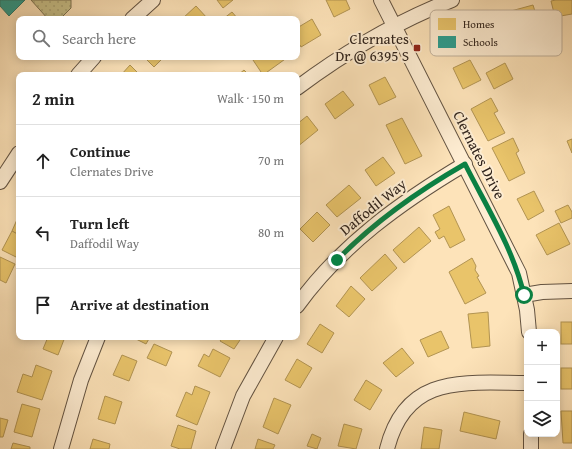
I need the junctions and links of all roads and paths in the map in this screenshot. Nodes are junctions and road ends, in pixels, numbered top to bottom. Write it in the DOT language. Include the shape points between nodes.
graph roads {
  1 [pos="152,0"];
  2 [pos="381,0"];
  3 [pos="452,0"];
  4 [pos="135,16"];
  5 [pos="394,25"];
  6 [pos="91,60"];
  7 [pos="81,72"];
  8 [pos="300,86"];
  9 [pos="16,158"];
  10 [pos="465,164"];
  11 [pos="0,182"];
  12 [pos="572,292"];
  13 [pos="524,295"];
  14 [pos="300,303"];
  15 [pos="529,329"];
  16 [pos="97,340"];
  17 [pos="274,340"];
  18 [pos="524,383"];
  19 [pos="531,437"];
  20 [pos="61,449"];
  21 [pos="223,449"];
  22 [pos="387,449"];
  23 [pos="531,449"];
  1 -- 4 [label="street"];
  2 -- 5 [label="street, Clernates Drive"];
  3 -- 5 [label="street"];
  5 -- 8 [label="street" via="364,42"];
  5 -- 10 [label="street, Clernates Drive"];
  6 -- 7 [label="street"];
  9 -- 11 [label="street"];
  10 -- 13 [label="street, Clernates Drive" via="517,268"];
  10 -- 14 [label="street, Daffodil Way" via="424,188 375,224 337,260"];
  12 -- 13 [label="street"];
  13 -- 15 [label="street, Clernates Drive"];
  16 -- 20 [label="street" via="80,380"];
  17 -- 21 [label="street" via="243,396"];
  18 -- 22 [label="street" via="457,383 435,388 406,409 394,428"];
  19 -- 23 [label="street"];
}
